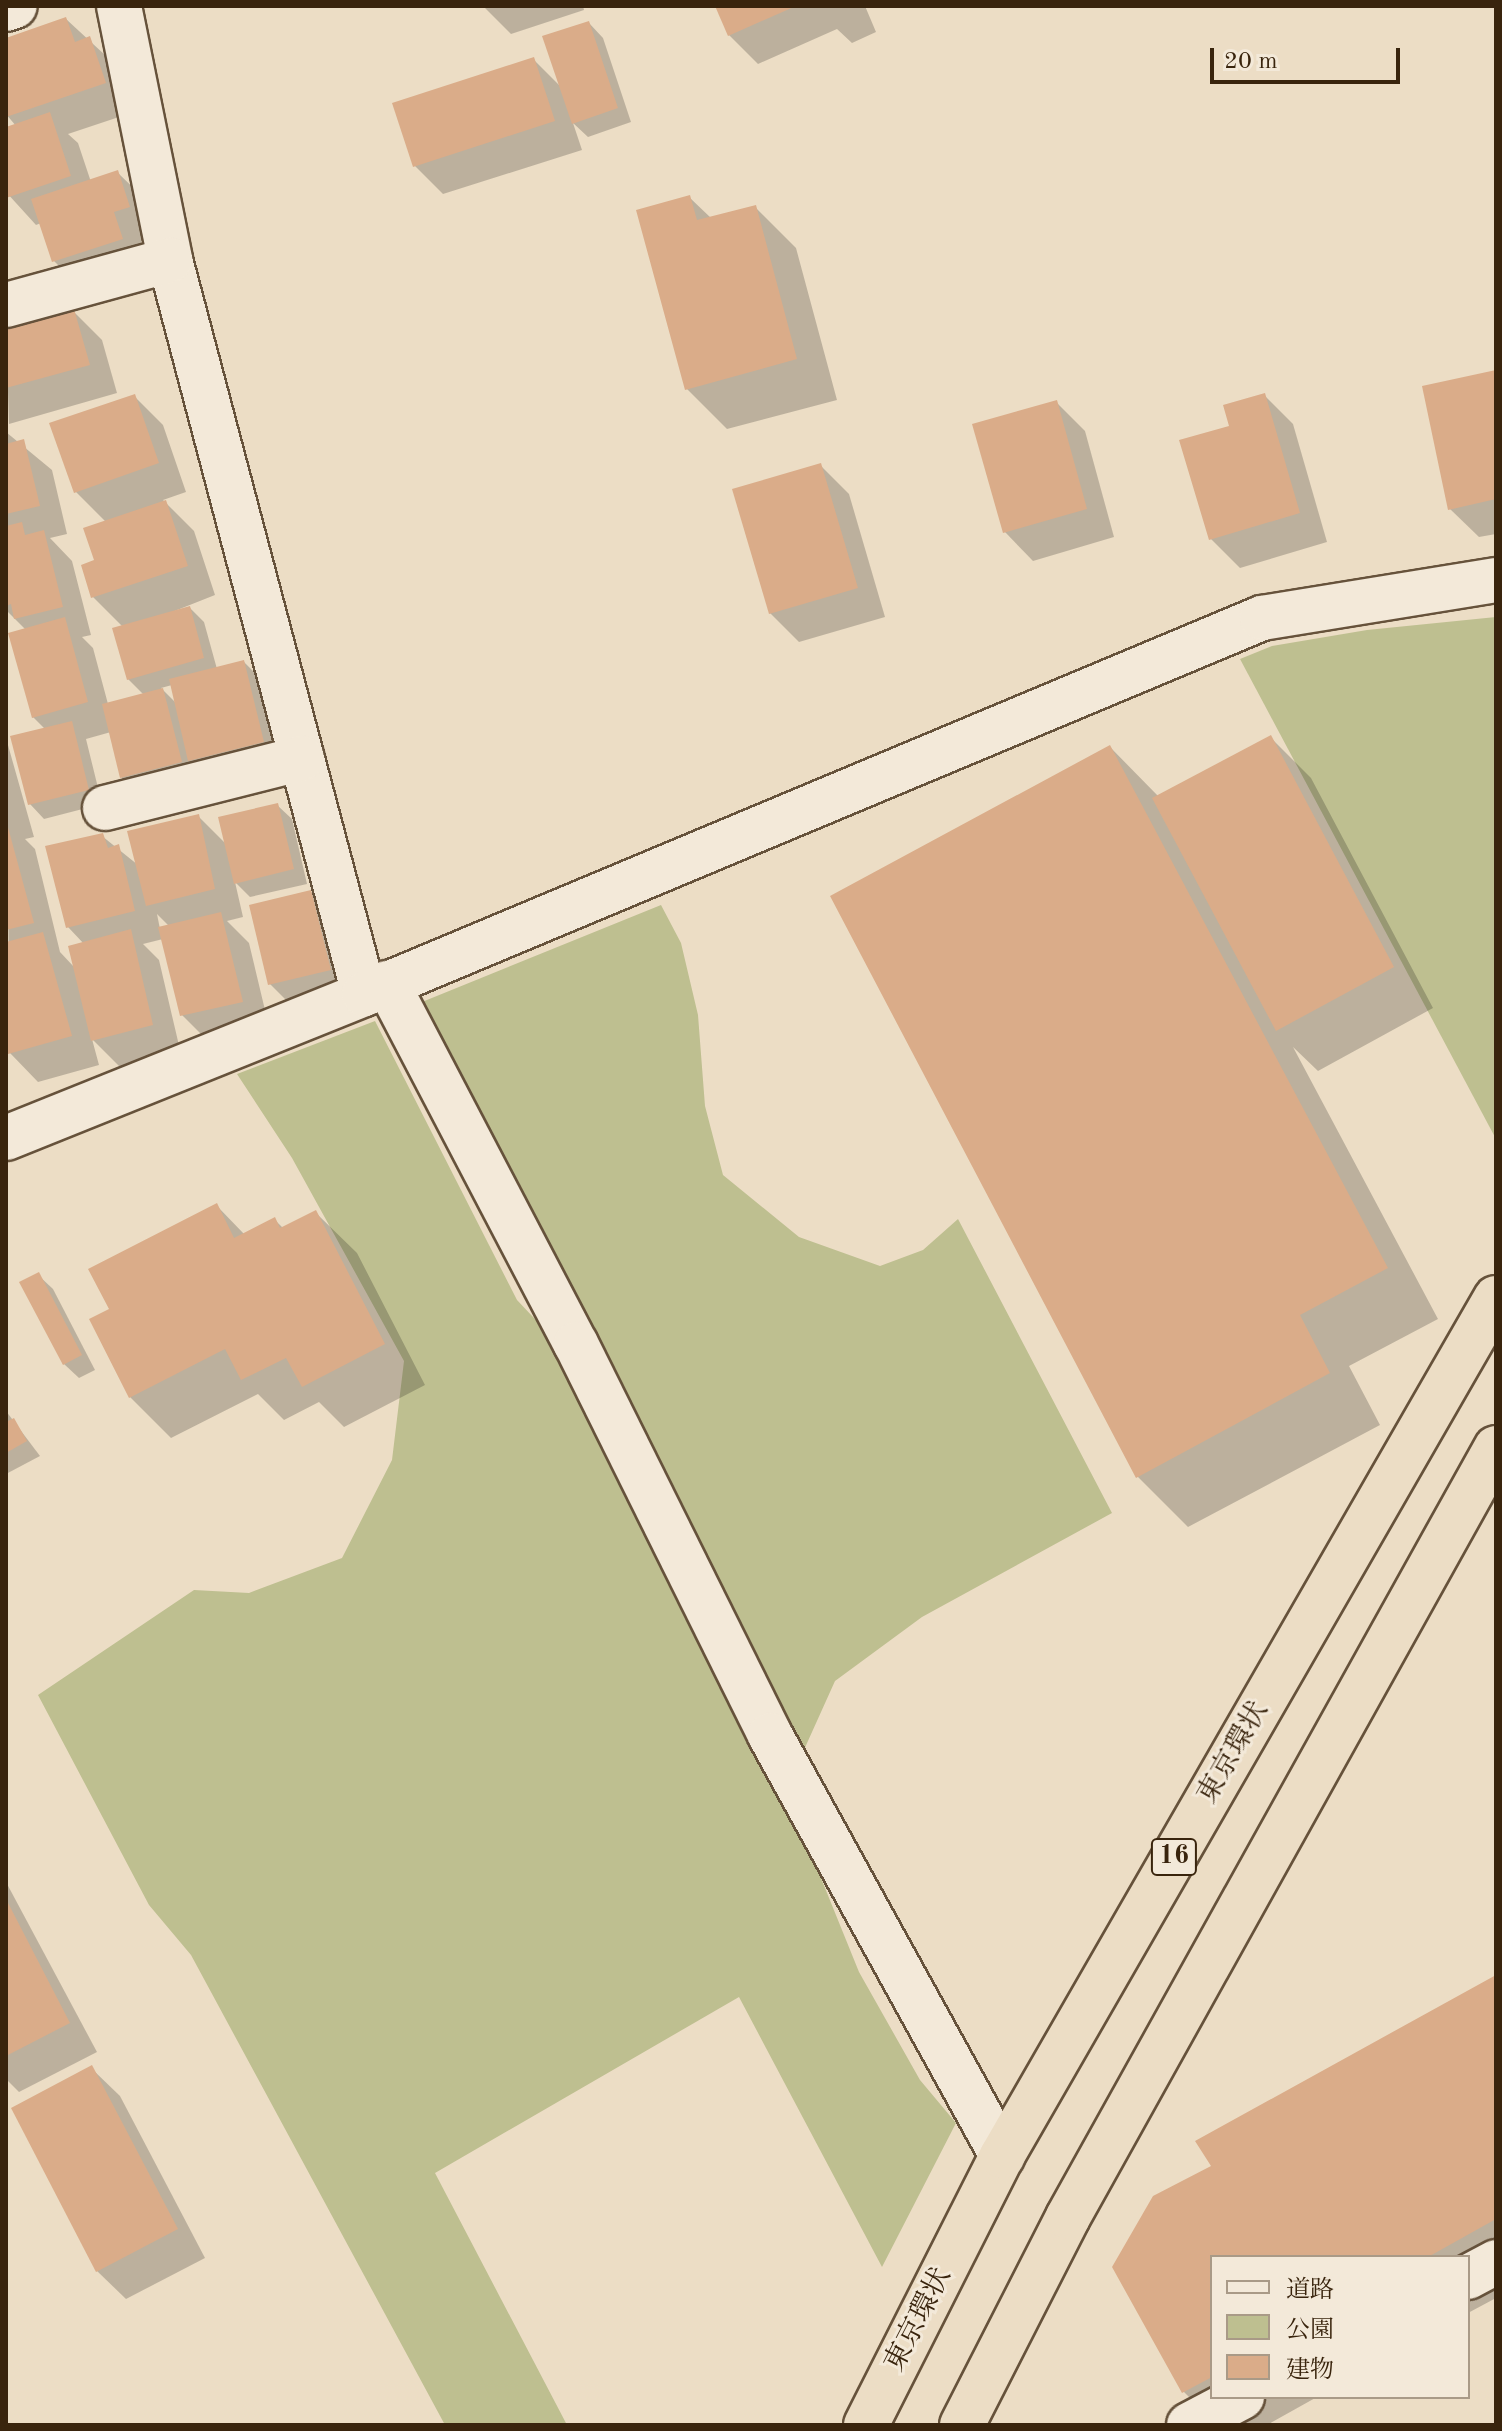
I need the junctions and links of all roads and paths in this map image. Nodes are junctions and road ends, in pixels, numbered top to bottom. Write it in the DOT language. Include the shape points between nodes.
graph roads {
  1 [pos="15,6"];
  2 [pos="119,6"];
  3 [pos="6,9"];
  4 [pos="170,260"];
  5 [pos="6,305"];
  6 [pos="1496,580"];
  7 [pos="302,758"];
  8 [pos="105,808"];
  9 [pos="375,988"];
  10 [pos="6,1138"];
  11 [pos="1496,1298"];
  12 [pos="1496,1448"];
  13 [pos="1002,2156"];
  14 [pos="1496,2262"];
  15 [pos="1470,2276"];
  16 [pos="1238,2399"];
  17 [pos="866,2425"];
  18 [pos="962,2425"];
  19 [pos="1189,2425"];
  1 -- 3 [label="street"];
  2 -- 4 [label="street"];
  4 -- 5 [label="street"];
  4 -- 7 [label="street"];
  6 -- 9 [label="street" via="1262,618"];
  7 -- 8 [label="street"];
  7 -- 9 [label="street"];
  9 -- 10 [label="street"];
  9 -- 13 [label="street" via="576,1344 770,1735"];
  11 -- 13 [label="highway, 東京環状 / 16"];
  12 -- 18 [label="highway" via="1068,2217"];
  13 -- 17 [label="highway, 東京環状 / 16"];
  14 -- 15 [label="street"];
  16 -- 19 [label="street"];
}
